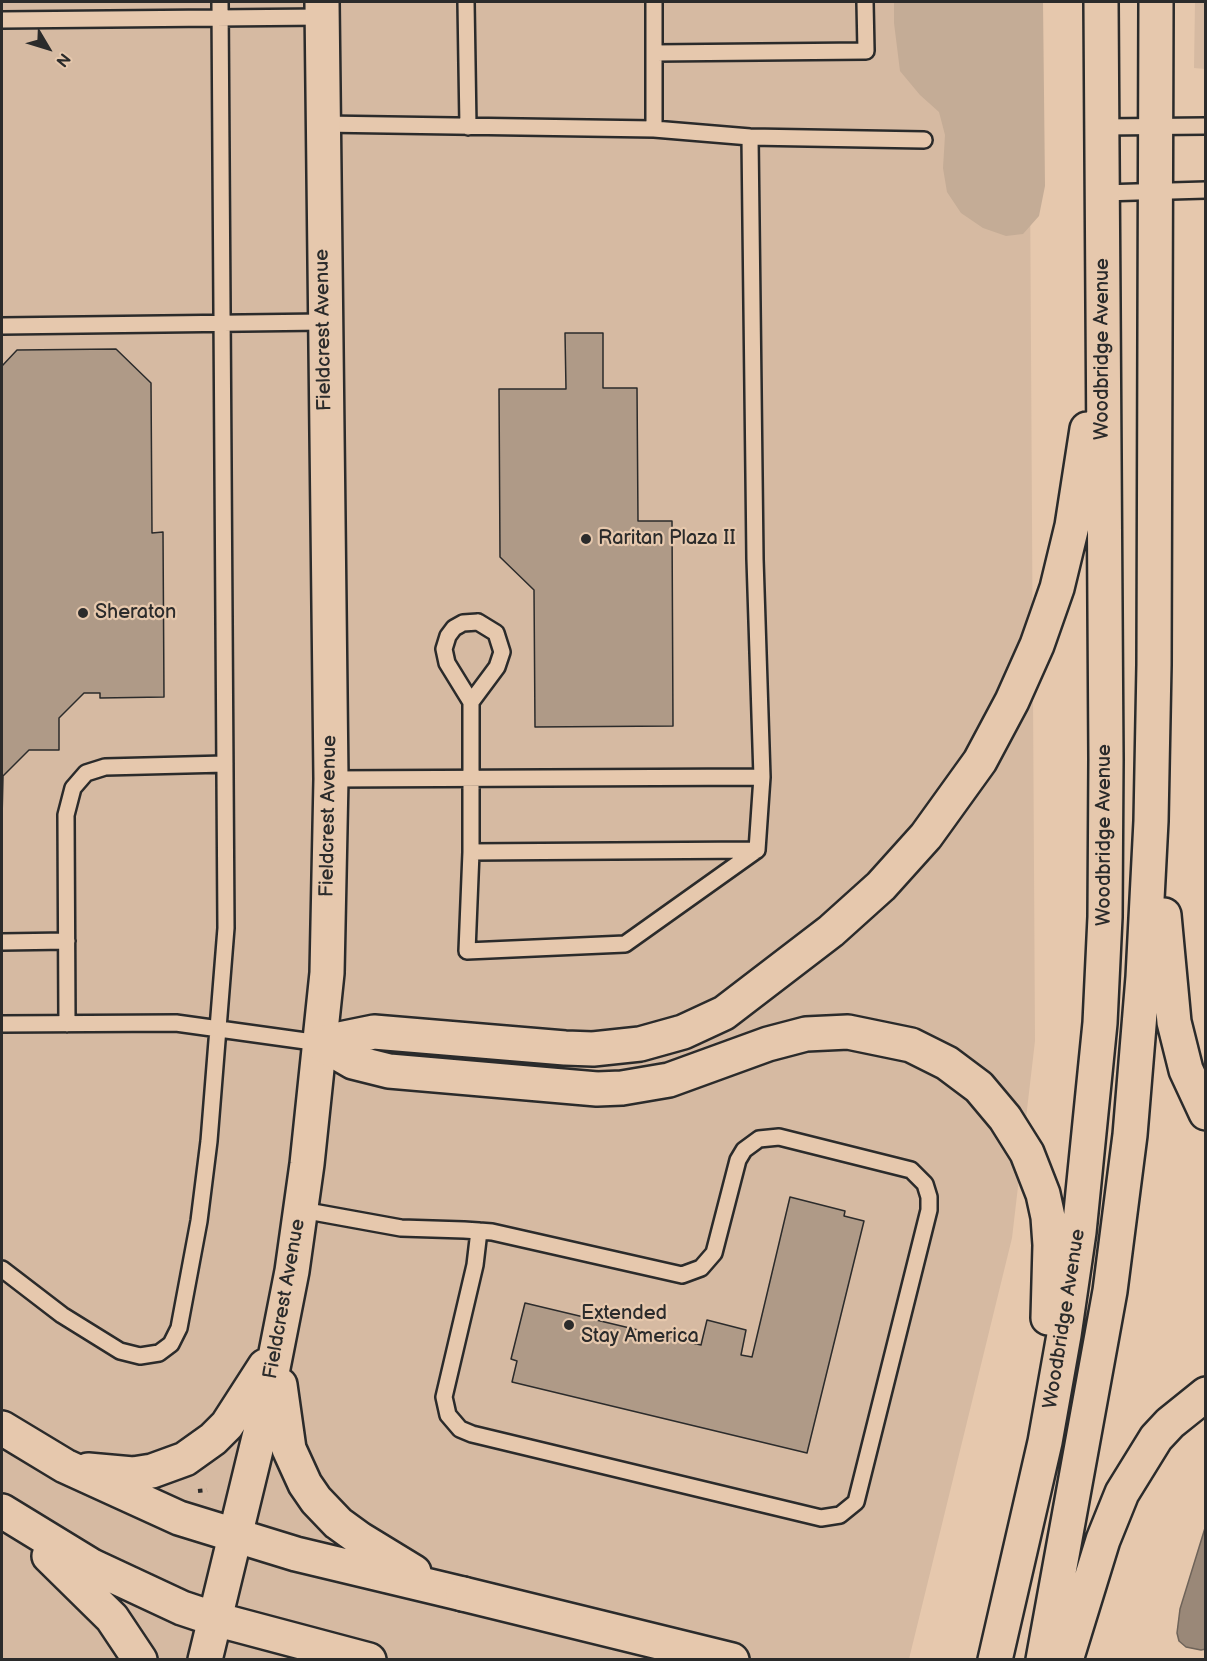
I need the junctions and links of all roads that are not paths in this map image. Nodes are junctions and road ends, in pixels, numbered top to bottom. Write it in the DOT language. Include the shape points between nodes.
graph roads {
  1 [pos="220,2"];
  2 [pos="466,2"];
  3 [pos="654,2"];
  4 [pos="865,2"];
  5 [pos="1101,2"];
  6 [pos="1156,2"];
  7 [pos="322,9"];
  8 [pos="220,17"];
  9 [pos="2,20"];
  10 [pos="655,53"];
  11 [pos="322,124"];
  12 [pos="1206,126"];
  13 [pos="468,127"];
  14 [pos="1155,127"];
  15 [pos="1102,128"];
  16 [pos="654,129"];
  17 [pos="750,137"];
  18 [pos="924,140"];
  19 [pos="1206,190"];
  20 [pos="1154,192"];
  21 [pos="1102,193"];
  22 [pos="1103,258"];
  23 [pos="324,322"];
  24 [pos="222,324"];
  25 [pos="2,326"];
  26 [pos="1154,665"];
  27 [pos="471,702"];
  28 [pos="225,764"];
  29 [pos="762,777"];
  30 [pos="471,778"];
  31 [pos="331,779"];
  32 [pos="757,850"];
  33 [pos="471,852"];
  34 [pos="67,941"];
  35 [pos="2,942"];
  36 [pos="2,1024"];
  37 [pos="67,1024"];
  38 [pos="220,1028"];
  39 [pos="320,1043"];
  40 [pos="1206,1113"];
  41 [pos="302,1210"];
  42 [pos="479,1231"];
  43 [pos="2,1269"];
  44 [pos="282,1326"];
  45 [pos="1206,1394"];
  46 [pos="2,1428"];
  47 [pos="65,1466"];
  48 [pos="2,1512"];
  49 [pos="235,1537"];
  50 [pos="462,1594"];
  51 [pos="1008,1609"];
  52 [pos="215,1619"];
  53 [pos="1063,1622"];
  54 [pos="140,1659"];
  55 [pos="205,1659"];
  56 [pos="369,1659"];
  57 [pos="732,1659"];
  58 [pos="995,1659"];
  59 [pos="1043,1659"];
  60 [pos="1065,1659"];
  1 -- 8 [label="lane"];
  2 -- 13 [label="lane"];
  3 -- 10 [label="lane"];
  4 -- 10 [label="lane" via="866,51"];
  5 -- 15 [label="main road, Woodbridge Avenue"];
  6 -- 14 [label="main road, Woodbridge Avenue"];
  7 -- 8 [label="lane"];
  7 -- 11 [label="main road, Fieldcrest Avenue"];
  8 -- 9 [label="lane"];
  8 -- 24 [label="lane"];
  10 -- 16 [label="lane"];
  11 -- 13 [label="lane"];
  11 -- 23 [label="main road, Fieldcrest Avenue"];
  12 -- 14 [label="lane"];
  13 -- 16 [label="lane"];
  14 -- 15 [label="lane"];
  14 -- 20 [label="main road, Woodbridge Avenue"];
  15 -- 21 [label="main road, Woodbridge Avenue"];
  16 -- 17 [label="lane"];
  17 -- 18 [label="lane"];
  17 -- 29 [label="lane"];
  19 -- 20 [label="lane"];
  20 -- 21 [label="lane"];
  20 -- 26 [label="main road, Woodbridge Avenue"];
  21 -- 22 [label="main road, Woodbridge Avenue"];
  22 -- 39 [label="main road" via="1082,466 1065,557 1047,616 1025,673 980,761 932,828 881,886 831,931 724,1013 664,1039 593,1049 374,1032"];
  22 -- 51 [label="main road, Woodbridge Avenue" via="1106,865 1098,1054 1065,1325 1045,1442"];
  23 -- 24 [label="lane"];
  23 -- 31 [label="main road, Fieldcrest Avenue"];
  24 -- 25 [label="lane"];
  24 -- 28 [label="lane"];
  26 -- 40 [label="main road" via="1170,997 1184,1062"];
  26 -- 53 [label="main road, Woodbridge Avenue" via="1147,904 1135,1082 1124,1188"];
  27 -- 27 [label="lane" via="497,667 502,652 496,633 483,623 472,621 454,628 444,649 447,663"];
  27 -- 30 [label="lane"];
  28 -- 34 [label="lane" via="105,767 86,773 79,780 69,797 66,815"];
  28 -- 38 [label="lane" via="226,928"];
  29 -- 30 [label="lane"];
  29 -- 32 [label="lane"];
  30 -- 31 [label="lane"];
  30 -- 33 [label="lane"];
  31 -- 39 [label="main road, Fieldcrest Avenue" via="327,972"];
  32 -- 33 [label="lane"];
  32 -- 33 [label="lane" via="625,944 466,951"];
  34 -- 35 [label="lane"];
  34 -- 37 [label="lane"];
  36 -- 37 [label="lane"];
  37 -- 38 [label="lane" via="160,1022"];
  38 -- 39 [label="lane"];
  38 -- 43 [label="lane" via="199,1221 179,1328 171,1344 150,1355 120,1351 62,1316"];
  39 -- 41 [label="main road, Fieldcrest Avenue"];
  39 -- 51 [label="main road" via="353,1062 389,1071 597,1089 669,1080 787,1038 828,1031 911,1045 965,1074 993,1101 1027,1153 1043,1194 1050,1245 1042,1388"];
  41 -- 42 [label="lane" via="400,1228"];
  41 -- 44 [label="main road, Fieldcrest Avenue"];
  42 -- 42 [label="lane" via="682,1275 701,1268 711,1258 738,1160 759,1139 779,1137 899,1165 916,1174 928,1191 929,1210 856,1502 840,1515 821,1518 460,1429 448,1415 444,1397 475,1265"];
  44 -- 47 [label="main road" via="264,1368 240,1407 198,1451 169,1466 133,1473"];
  44 -- 49 [label="main road, Fieldcrest Avenue"];
  44 -- 50 [label="main road" via="281,1404 289,1449 305,1484 325,1510 360,1539 407,1569"];
  45 -- 53 [label="main road" via="1170,1423 1136,1469"];
  46 -- 47 [label="main road"];
  47 -- 49 [label="main road" via="147,1505"];
  48 -- 52 [label="main road" via="123,1582"];
  48 -- 54 [label="main road" via="88,1593 124,1633"];
  49 -- 50 [label="main road"];
  49 -- 52 [label="main road, Fieldcrest Avenue"];
  50 -- 57 [label="main road"];
  51 -- 58 [label="main road, Woodbridge Avenue"];
  52 -- 55 [label="main road, Fieldcrest Avenue"];
  52 -- 56 [label="main road"];
  53 -- 59 [label="main road, Woodbridge Avenue"];
  53 -- 60 [label="main road"];
}
